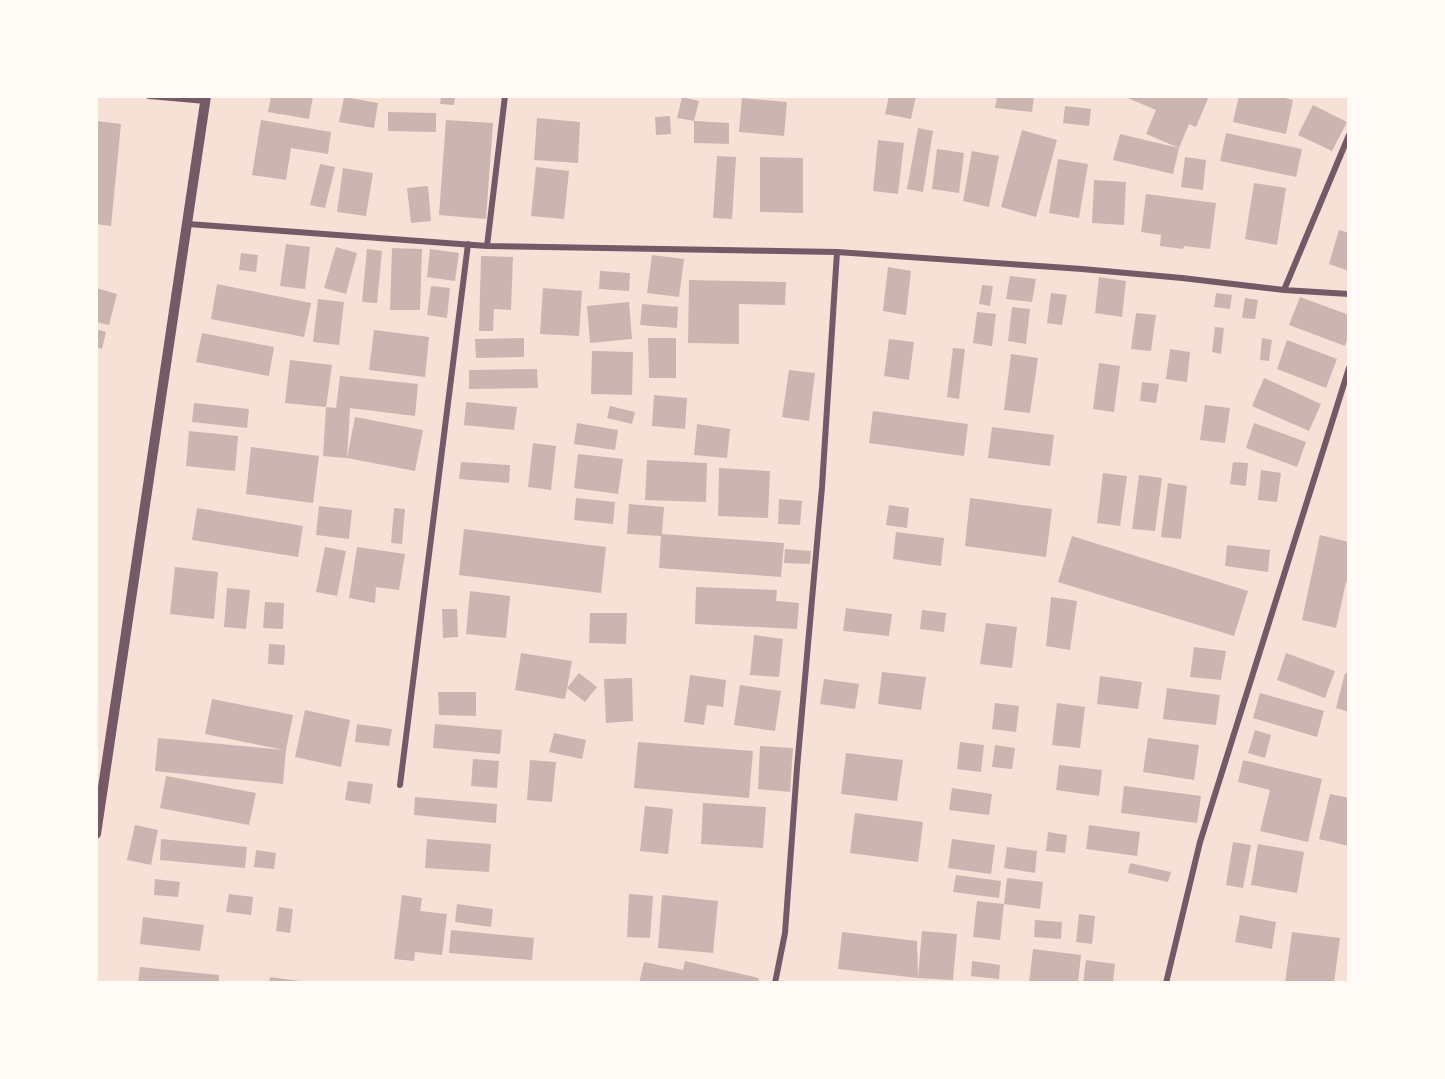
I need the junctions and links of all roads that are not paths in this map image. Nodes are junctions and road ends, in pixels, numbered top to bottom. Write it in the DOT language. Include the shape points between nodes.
graph roads {
  1 [pos="149,96"];
  2 [pos="505,96"];
  3 [pos="206,99"];
  4 [pos="1349,135"];
  5 [pos="189,224"];
  6 [pos="468,244"];
  7 [pos="487,246"];
  8 [pos="837,252"];
  9 [pos="1284,291"];
  10 [pos="1349,294"];
  11 [pos="1349,368"];
  12 [pos="400,785"];
  13 [pos="96,834"];
  14 [pos="775,983"];
  15 [pos="1166,983"];
  1 -- 3 [label="street"];
  2 -- 7 [label="street"];
  3 -- 5 [label="street"];
  4 -- 9 [label="street"];
  5 -- 6 [label="street"];
  5 -- 13 [label="street"];
  6 -- 7 [label="street"];
  6 -- 12 [label="street"];
  7 -- 8 [label="street"];
  8 -- 9 [label="street" via="1082,269"];
  8 -- 14 [label="street" via="785,933"];
  9 -- 10 [label="street"];
  11 -- 15 [label="street" via="1200,842"];
}
